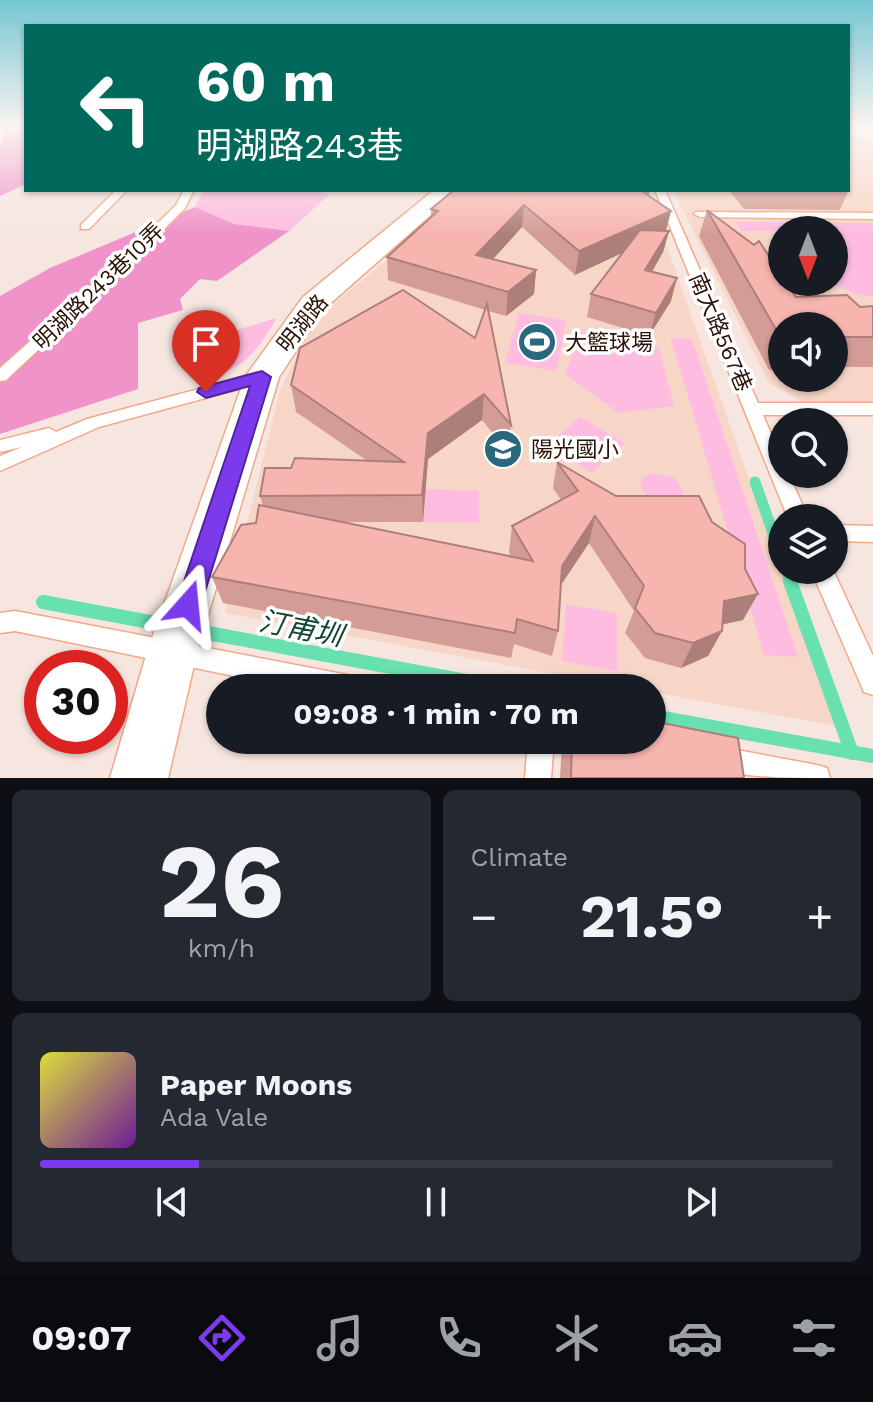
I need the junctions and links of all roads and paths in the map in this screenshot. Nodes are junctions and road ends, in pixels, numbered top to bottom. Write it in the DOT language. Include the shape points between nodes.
graph roads {
  1 [pos="120,192"];
  2 [pos="188,192"];
  3 [pos="446,192"];
  4 [pos="661,192"];
  5 [pos="700,214"];
  6 [pos="873,216"];
  7 [pos="85,227"];
  8 [pos="0,376"];
  9 [pos="262,377"];
  10 [pos="753,409"];
  11 [pos="873,409"];
  12 [pos="93,423"];
  13 [pos="0,446"];
  14 [pos="0,464"];
  15 [pos="792,504"];
  16 [pos="848,533"];
  17 [pos="873,534"];
  18 [pos="828,584"];
  19 [pos="0,623"];
  20 [pos="180,629"];
  21 [pos="312,674"];
  22 [pos="873,683"];
  23 [pos="540,754"];
  24 [pos="693,755"];
  25 [pos="740,771"];
  26 [pos="139,778"];
  27 [pos="538,778"];
  28 [pos="817,778"];
  1 -- 7 [label="lane"];
  2 -- 8 [label="lane, 明湖路243巷10弄" via="181,206 118,269"];
  3 -- 9 [label="street, 明湖路" via="313,303"];
  4 -- 10 [label="lane, 南大路567巷"];
  5 -- 6 [label="lane"];
  9 -- 12 [label="lane"];
  9 -- 20 [label="street, 明湖路"];
  10 -- 11 [label="lane, 南大路567巷"];
  10 -- 15 [label="lane"];
  12 -- 13 [label="lane"];
  12 -- 14 [label="lane"];
  16 -- 17 [label="lane"];
  18 -- 22 [label="lane"];
  19 -- 20 [label="lane"];
  20 -- 21 [label="lane"];
  20 -- 26 [label="street, 明湖路"];
  23 -- 27 [label="lane"];
  24 -- 25 [label="lane"];
  25 -- 28 [label="lane"];
}
